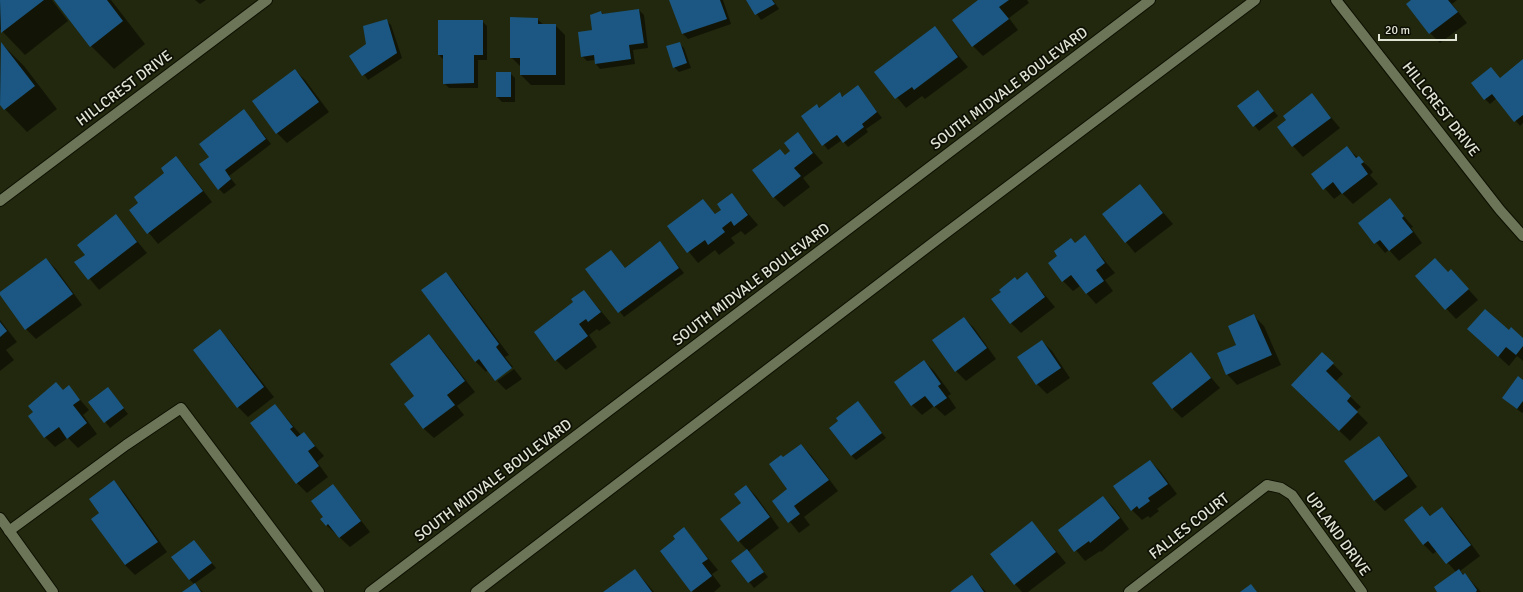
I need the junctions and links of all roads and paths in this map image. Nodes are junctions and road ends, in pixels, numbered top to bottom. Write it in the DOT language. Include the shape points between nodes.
graph roads {
  1 [pos="267,0"];
  2 [pos="1150,0"];
  3 [pos="1255,0"];
  4 [pos="1336,0"];
  5 [pos="0,201"];
  6 [pos="1523,236"];
  7 [pos="1267,485"];
  8 [pos="0,518"];
  9 [pos="9,531"];
  10 [pos="53,592"];
  11 [pos="319,592"];
  12 [pos="370,592"];
  13 [pos="476,592"];
  14 [pos="1129,592"];
  15 [pos="1362,592"];
  1 -- 5 [label="main road, HILLCREST DRIVE"];
  2 -- 12 [label="main road, SOUTH MIDVALE BOULEVARD"];
  3 -- 13 [label="main road"];
  4 -- 6 [label="main road, HILLCREST DRIVE"];
  7 -- 14 [label="main road, FALLES COURT"];
  7 -- 15 [label="main road, UPLAND DRIVE" via="1281,488 1292,496"];
  8 -- 9 [label="main road"];
  9 -- 10 [label="main road"];
  9 -- 11 [label="main road" via="181,408"];
}
